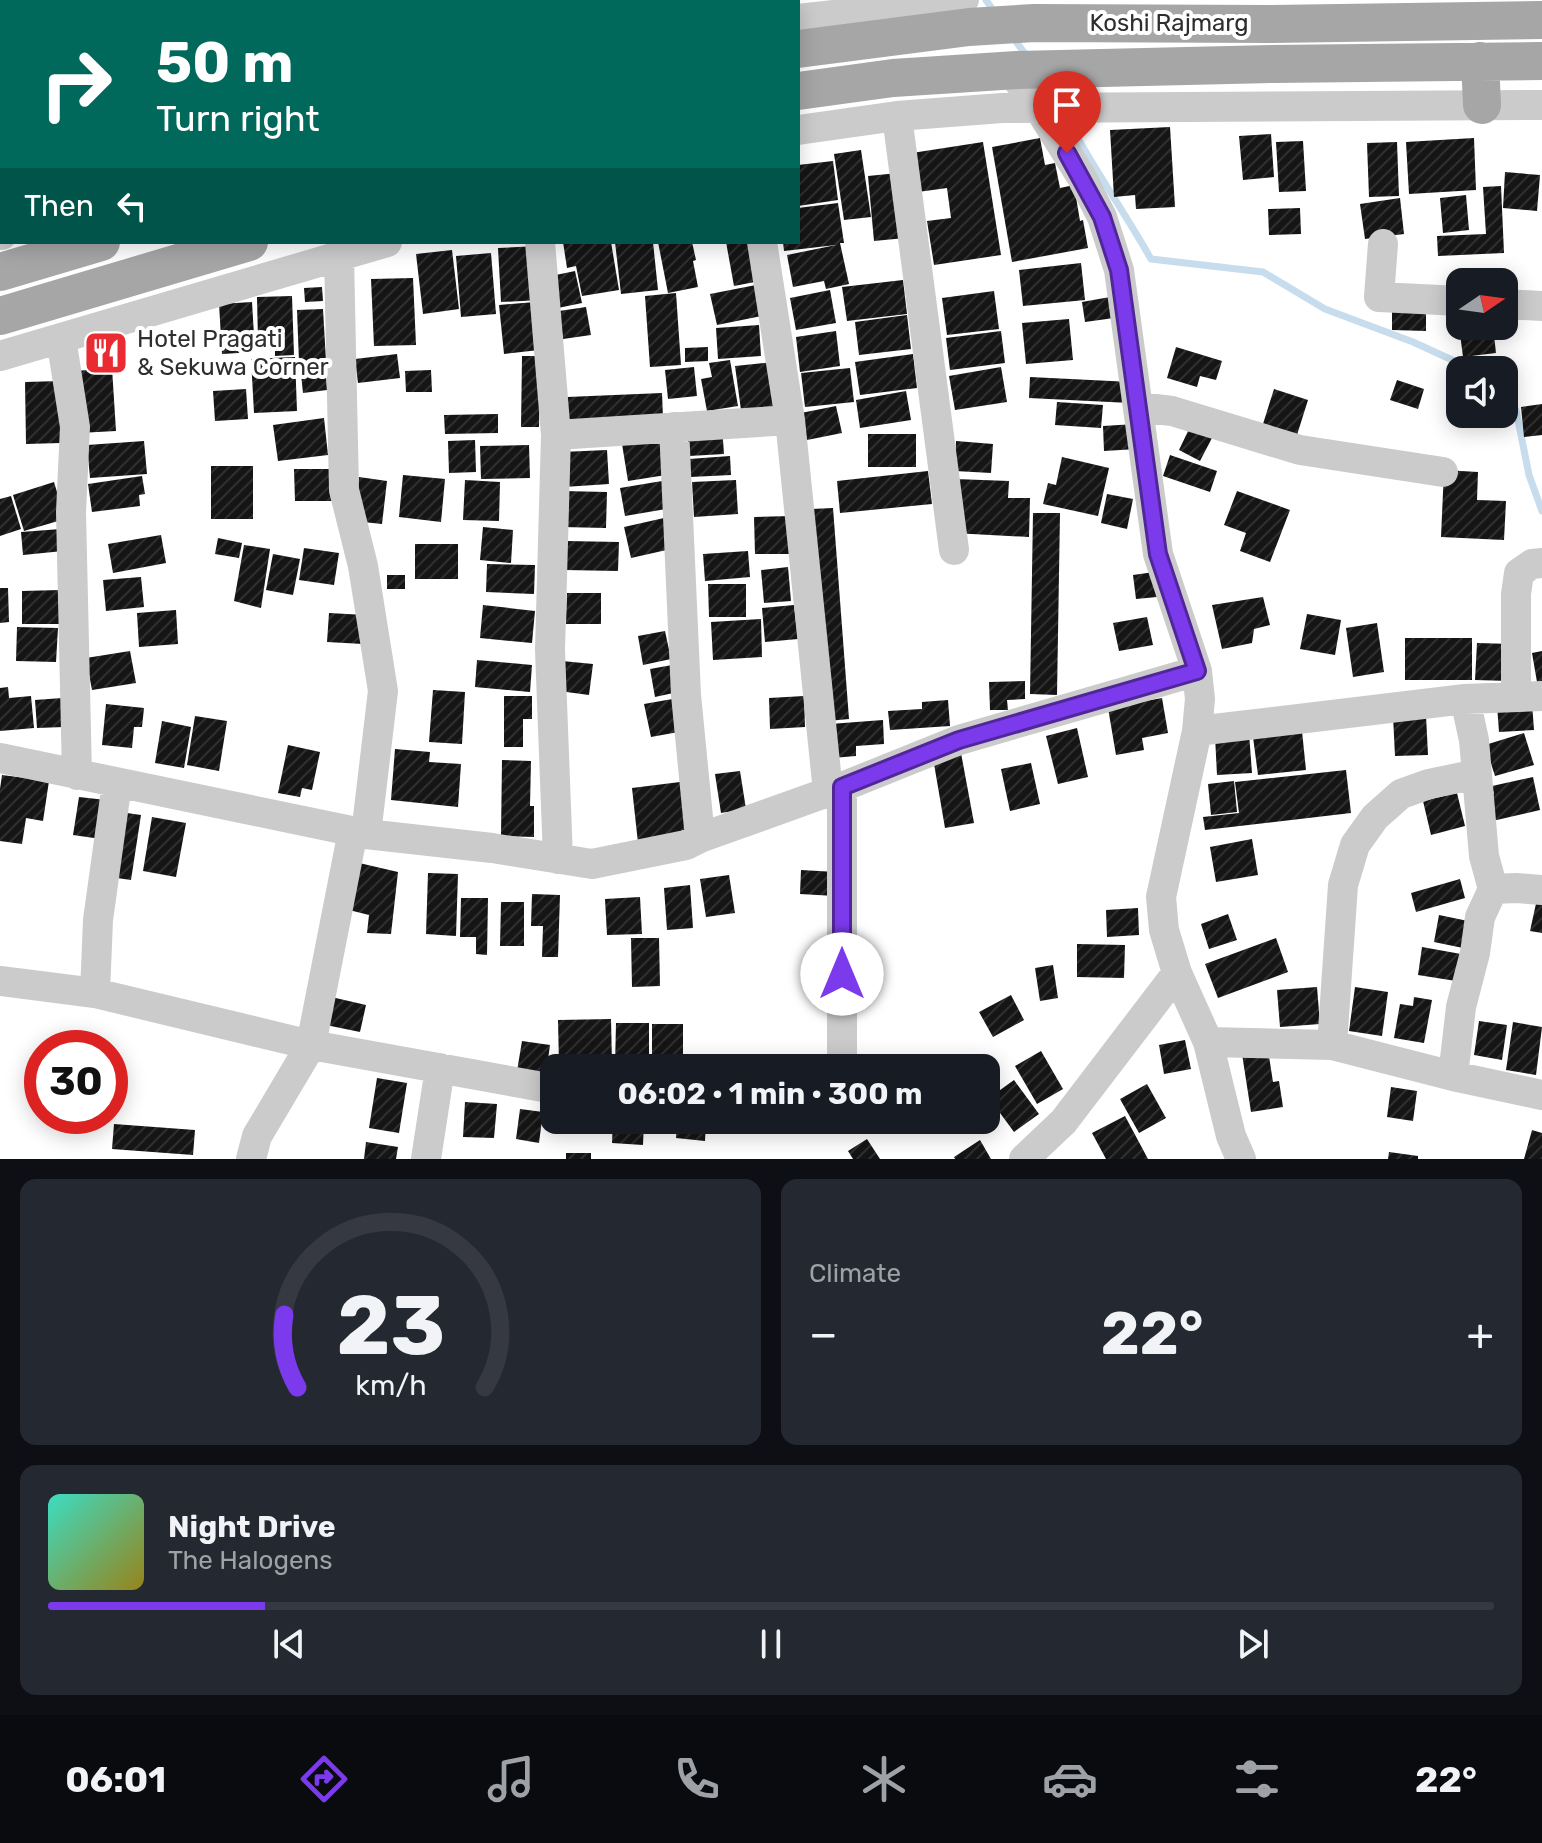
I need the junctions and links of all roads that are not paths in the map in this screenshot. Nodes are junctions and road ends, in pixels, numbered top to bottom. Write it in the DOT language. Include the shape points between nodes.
graph roads {
  1 [pos="964,0"];
  2 [pos="1178,12"];
  3 [pos="1020,18"];
  4 [pos="800,19"];
  5 [pos="1542,20"];
  6 [pos="800,49"];
  7 [pos="1480,61"];
  8 [pos="1542,61"];
  9 [pos="1024,70"];
  10 [pos="800,91"];
  11 [pos="1482,105"];
  12 [pos="1542,105"];
  13 [pos="1054,107"];
  14 [pos="897,116"];
  15 [pos="800,130"];
  16 [pos="94,244"];
  17 [pos="242,244"];
  18 [pos="380,244"];
  19 [pos="540,244"];
  20 [pos="762,244"];
  21 [pos="1383,244"];
  22 [pos="339,256"];
  23 [pos="0,272"];
  24 [pos="1446,300"];
  25 [pos="1518,305"];
  26 [pos="1542,306"];
  27 [pos="0,316"];
  28 [pos="61,338"];
  29 [pos="0,356"];
  30 [pos="1138,407"];
  31 [pos="790,420"];
  32 [pos="674,427"];
  33 [pos="556,435"];
  34 [pos="1443,472"];
  35 [pos="954,550"];
  36 [pos="1542,563"];
  37 [pos="1197,671"];
  38 [pos="1529,697"];
  39 [pos="1465,699"];
  40 [pos="1197,731"];
  41 [pos="0,758"];
  42 [pos="1477,774"];
  43 [pos="77,775"];
  44 [pos="117,783"];
  45 [pos="835,789"];
  46 [pos="360,832"];
  47 [pos="700,838"];
  48 [pos="558,859"];
  49 [pos="1493,889"];
  50 [pos="1542,890"];
  51 [pos="1177,973"];
  52 [pos="0,981"];
  53 [pos="95,993"];
  54 [pos="1208,1042"];
  55 [pos="311,1045"];
  56 [pos="1332,1045"];
  57 [pos="842,1054"];
  58 [pos="440,1068"];
  59 [pos="1453,1076"];
  60 [pos="540,1086"];
  61 [pos="1542,1095"];
  62 [pos="251,1159"];
  63 [pos="426,1159"];
  64 [pos="1024,1159"];
  65 [pos="1241,1159"];
  1 -- 4 [label="street"];
  2 -- 3 [label="main road, Koshi Rajmarg"];
  2 -- 5 [label="main road, Koshi Rajmarg"];
  3 -- 6 [label="main road, Koshi Rajmarg"];
  7 -- 8 [label="main road, Koshi Rajmarg"];
  7 -- 9 [label="main road, Koshi Rajmarg"];
  7 -- 11 [label="main road"];
  9 -- 10 [label="main road, Koshi Rajmarg" via="893,78"];
  9 -- 13 [label="street"];
  11 -- 12 [label="street"];
  11 -- 13 [label="street"];
  13 -- 14 [label="street"];
  13 -- 30 [label="street" via="1119,270"];
  14 -- 15 [label="street"];
  14 -- 35 [label="street"];
  16 -- 23 [label="main road"];
  17 -- 27 [label="main road"];
  18 -- 22 [label="street"];
  19 -- 33 [label="street"];
  20 -- 31 [label="street"];
  21 -- 24 [label="street" via="1379,297"];
  22 -- 28 [label="street"];
  22 -- 46 [label="street" via="344,490 363,566 383,691"];
  25 -- 26 [label="street"];
  28 -- 29 [label="street"];
  28 -- 43 [label="street" via="75,427 71,512"];
  30 -- 34 [label="street" via="1172,411 1300,450"];
  30 -- 37 [label="street" via="1158,554"];
  31 -- 32 [label="street"];
  31 -- 45 [label="street"];
  32 -- 33 [label="street"];
  32 -- 47 [label="street" via="686,695"];
  33 -- 48 [label="street" via="550,650"];
  36 -- 38 [label="street" via="1519,573 1516,594"];
  37 -- 40 [label="street"];
  37 -- 45 [label="street" via="959,740"];
  38 -- 39 [label="street"];
  39 -- 40 [label="street"];
  39 -- 42 [label="street"];
  40 -- 51 [label="street" via="1161,897"];
  41 -- 43 [label="street"];
  42 -- 49 [label="street" via="1484,856"];
  42 -- 56 [label="street" via="1401,794 1355,845 1343,885"];
  43 -- 44 [label="street"];
  44 -- 46 [label="street"];
  44 -- 53 [label="street" via="98,920"];
  45 -- 47 [label="street"];
  45 -- 57 [label="street"];
  46 -- 48 [label="street"];
  46 -- 55 [label="street"];
  47 -- 48 [label="street" via="592,864"];
  49 -- 50 [label="street"];
  49 -- 59 [label="street" via="1480,917"];
  51 -- 54 [label="street"];
  51 -- 64 [label="street" via="1064,1121"];
  52 -- 53 [label="street"];
  53 -- 55 [label="street"];
  54 -- 56 [label="street"];
  54 -- 65 [label="street"];
  55 -- 58 [label="street"];
  55 -- 62 [label="street" via="257,1136"];
  56 -- 59 [label="street"];
  58 -- 60 [label="street"];
  58 -- 63 [label="street"];
  59 -- 61 [label="street"];
}
